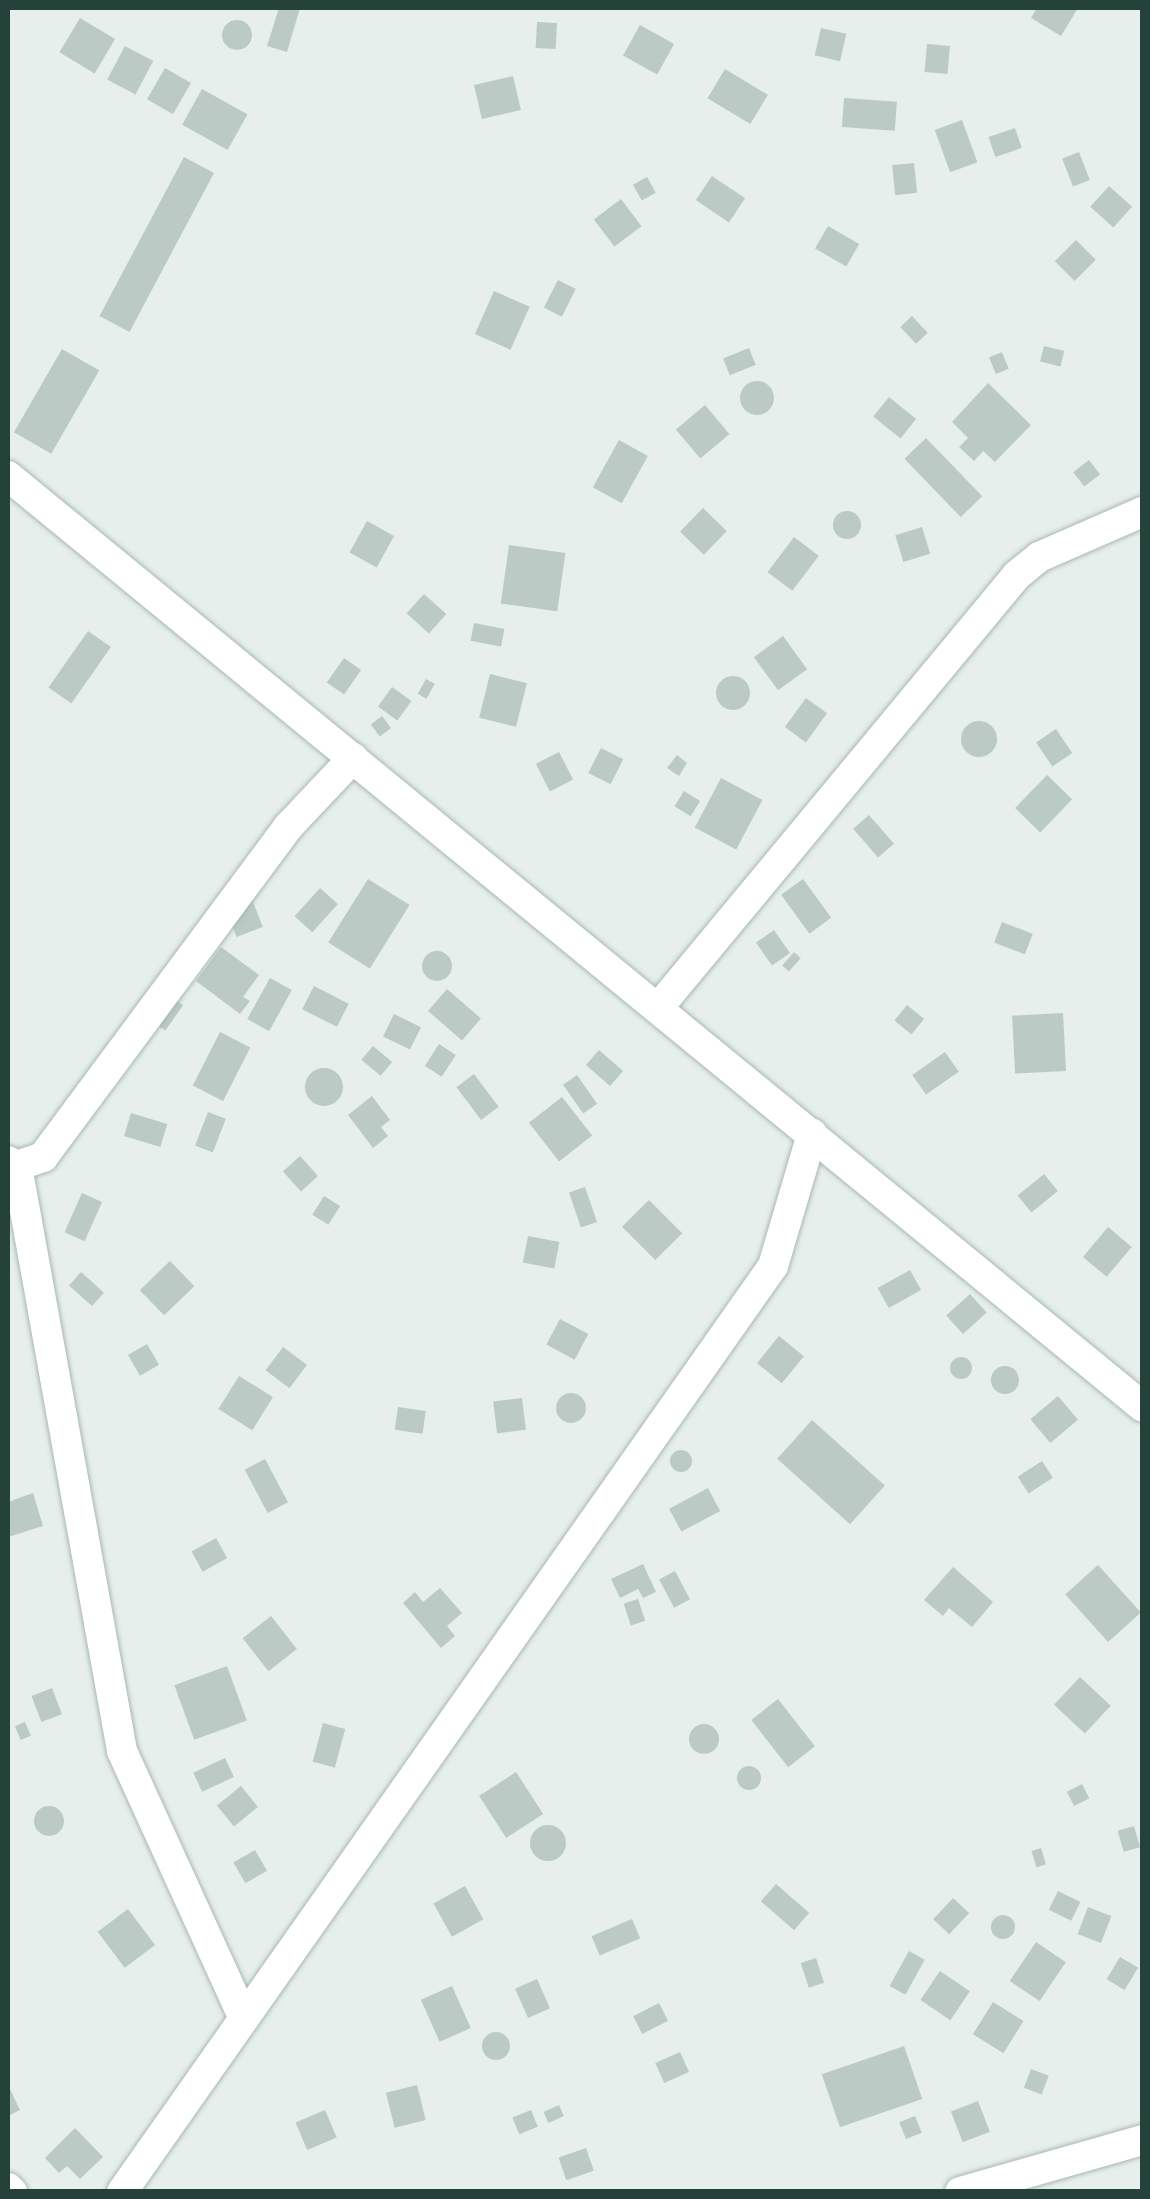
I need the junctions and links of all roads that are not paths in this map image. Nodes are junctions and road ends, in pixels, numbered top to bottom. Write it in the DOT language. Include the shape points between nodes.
graph roads {
  1 [pos="8,476"];
  2 [pos="1142,512"];
  3 [pos="353,758"];
  4 [pos="658,1008"];
  5 [pos="812,1134"];
  6 [pos="12,1164"];
  7 [pos="1142,1406"];
  8 [pos="244,2019"];
  9 [pos="1142,2140"];
  10 [pos="122,2192"];
  11 [pos="960,2192"];
  1 -- 3 [label="street"];
  2 -- 4 [label="street" via="1039,557 1017,576"];
  3 -- 4 [label="street"];
  3 -- 6 [label="street" via="288,827 43,1157"];
  4 -- 5 [label="street"];
  5 -- 7 [label="street"];
  5 -- 8 [label="street" via="773,1266"];
  6 -- 8 [label="street" via="122,1752"];
  8 -- 10 [label="street"];
  9 -- 11 [label="street"];
}
